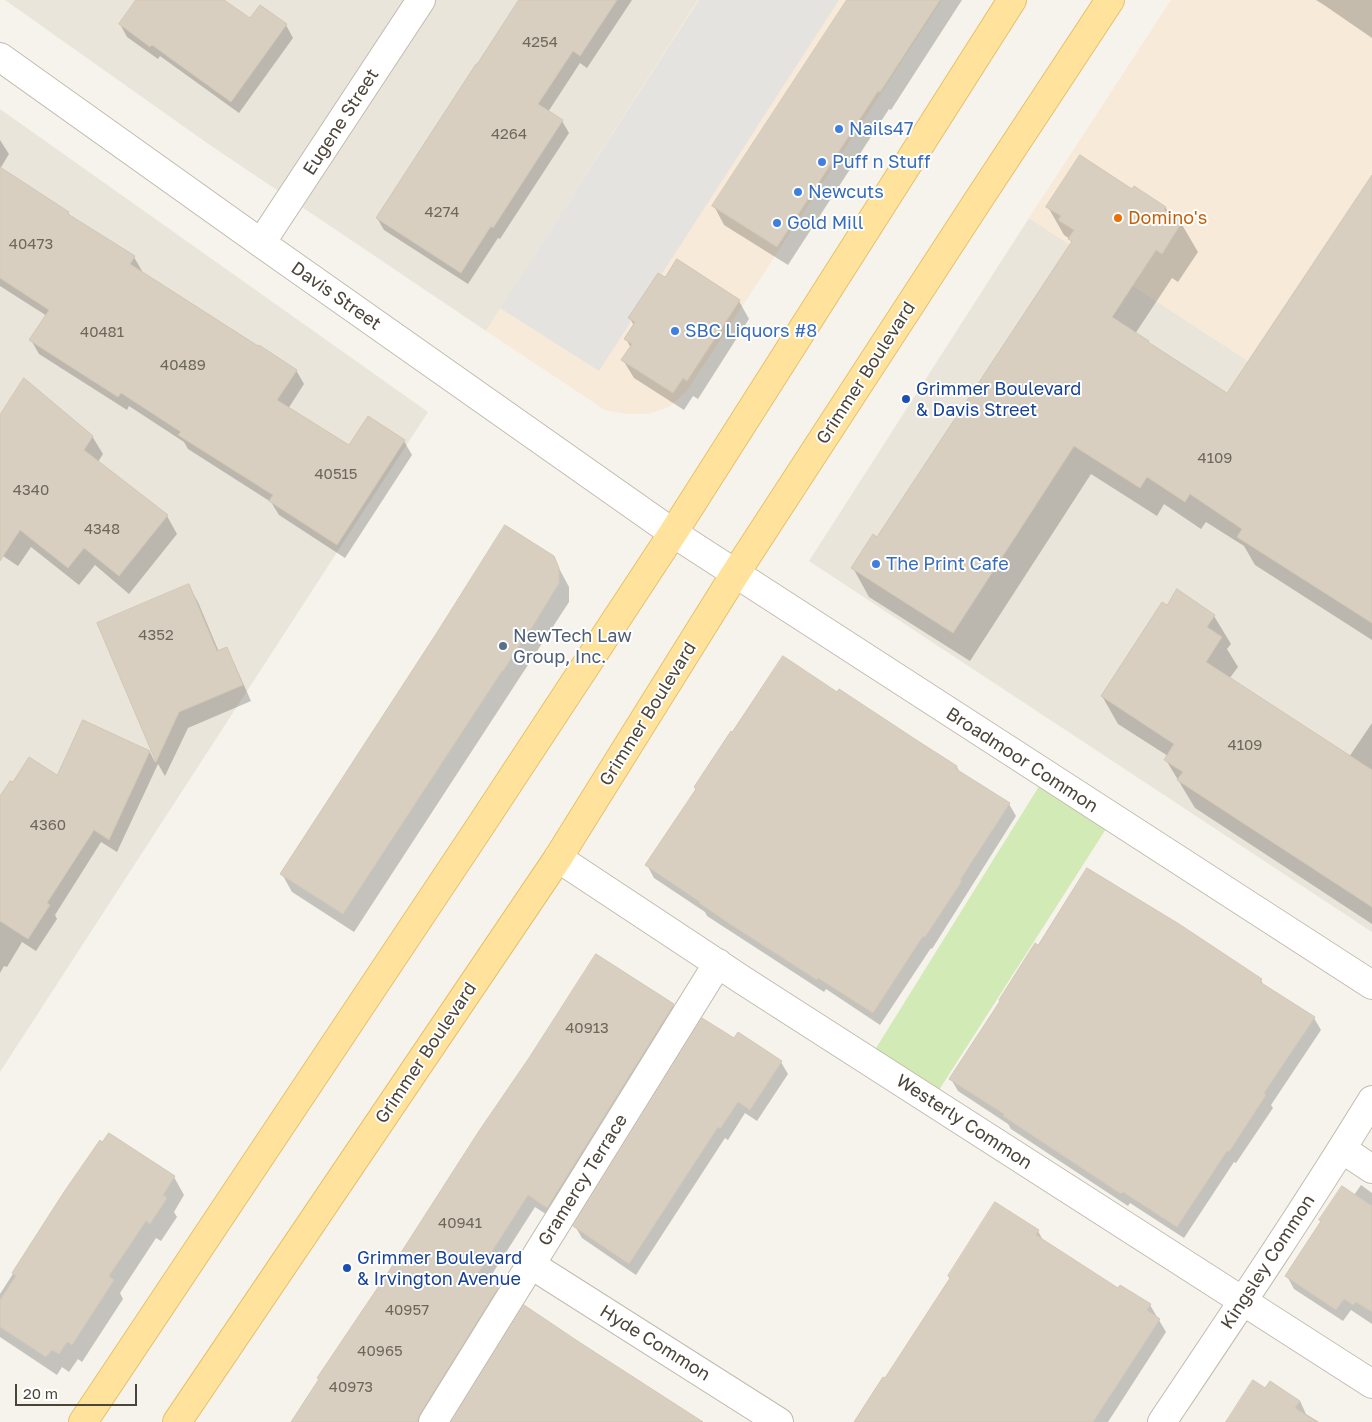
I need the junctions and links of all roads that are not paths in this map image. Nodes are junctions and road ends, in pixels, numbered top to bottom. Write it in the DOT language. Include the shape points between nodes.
graph roads {
  1 [pos="421,0"];
  2 [pos="1012,0"];
  3 [pos="1110,0"];
  4 [pos="0,57"];
  5 [pos="261,243"];
  6 [pos="673,533"];
  7 [pos="736,574"];
  8 [pos="558,858"];
  9 [pos="718,963"];
  10 [pos="1372,985"];
  11 [pos="1372,1100"];
  12 [pos="1342,1149"];
  13 [pos="1372,1169"];
  14 [pos="530,1264"];
  15 [pos="1243,1301"];
  16 [pos="1372,1384"];
  17 [pos="83,1422"];
  18 [pos="178,1422"];
  19 [pos="433,1422"];
  20 [pos="779,1422"];
  21 [pos="1162,1422"];
  1 -- 5 [label="street, Eugene Street"];
  2 -- 6 [label="main road"];
  3 -- 7 [label="main road, Grimmer Boulevard"];
  4 -- 5 [label="street, Davis Street"];
  5 -- 6 [label="street, Davis Street"];
  6 -- 7 [label="street, Broadmoor Common"];
  6 -- 17 [label="main road"];
  7 -- 8 [label="main road, Grimmer Boulevard"];
  7 -- 10 [label="street, Broadmoor Common"];
  8 -- 9 [label="street, Westerly Common"];
  8 -- 18 [label="main road, Grimmer Boulevard"];
  9 -- 14 [label="street, Gramercy Terrace"];
  9 -- 15 [label="street, Westerly Common"];
  11 -- 12 [label="street, Kingsley Common"];
  12 -- 13 [label="street"];
  12 -- 15 [label="street, Kingsley Common"];
  14 -- 19 [label="street, Gramercy Terrace"];
  14 -- 20 [label="street, Hyde Common"];
  15 -- 16 [label="street, Westerly Common"];
  15 -- 21 [label="street, Kingsley Common"];
}
